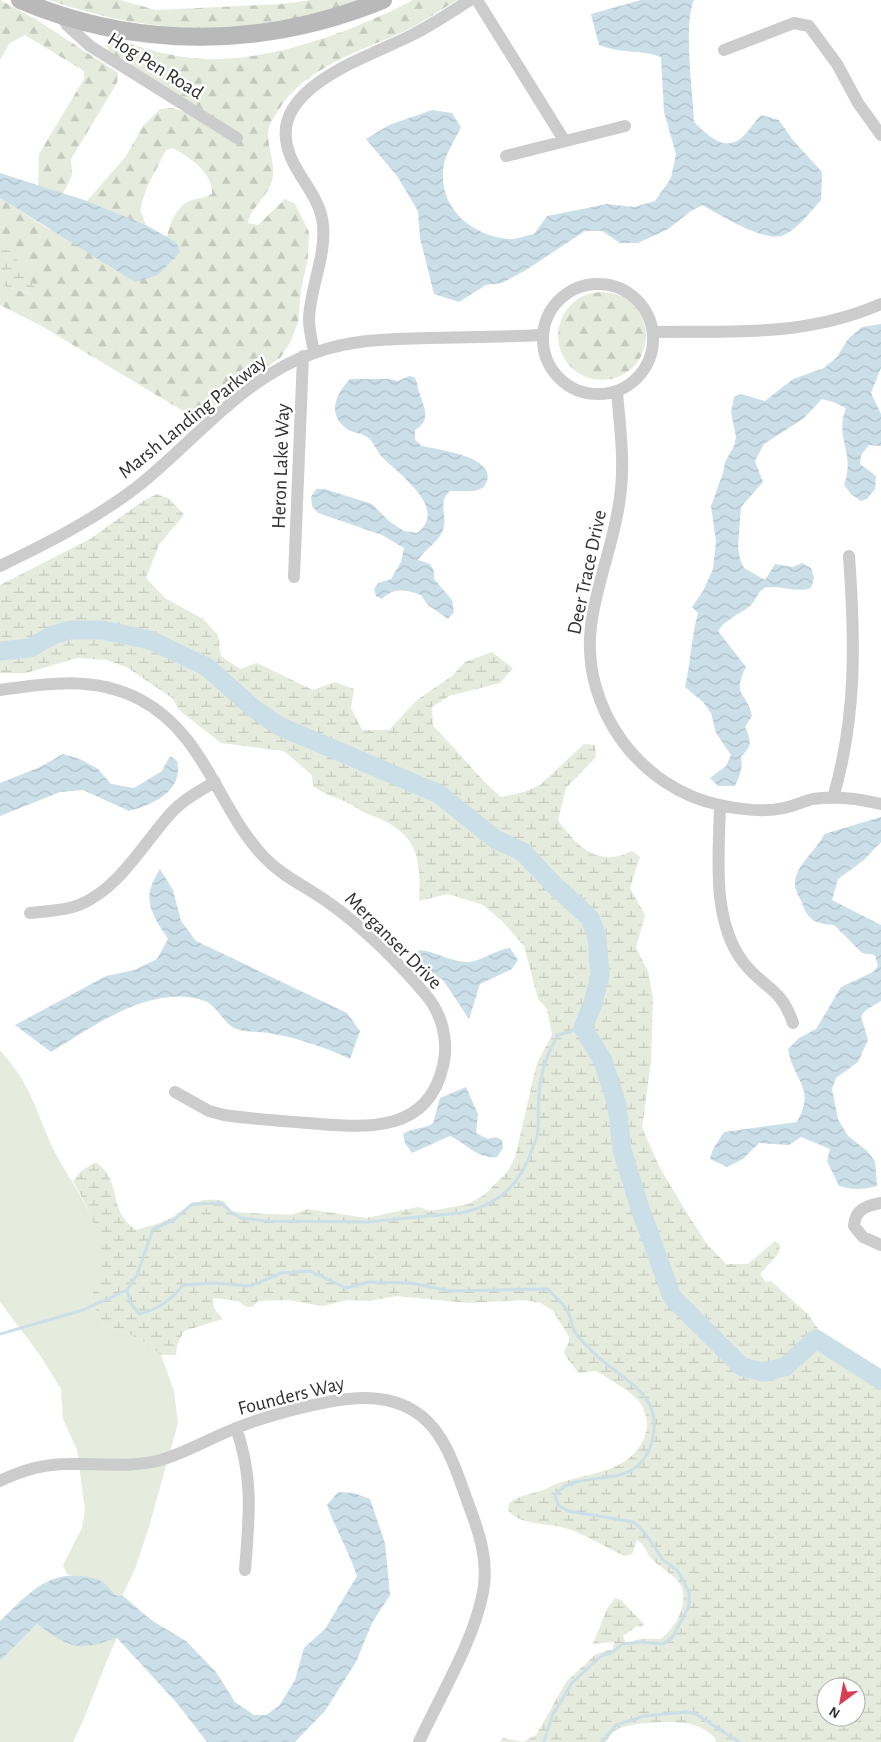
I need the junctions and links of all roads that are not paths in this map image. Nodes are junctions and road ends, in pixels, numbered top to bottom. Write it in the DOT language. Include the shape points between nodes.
graph roads {
  1 [pos="20,0"];
  2 [pos="383,0"];
  3 [pos="470,0"];
  4 [pos="477,0"];
  5 [pos="62,16"];
  6 [pos="724,50"];
  7 [pos="625,126"];
  8 [pos="881,135"];
  9 [pos="237,138"];
  10 [pos="564,140"];
  11 [pos="506,156"];
  12 [pos="881,304"];
  13 [pos="654,332"];
  14 [pos="543,335"];
  15 [pos="309,354"];
  16 [pos="617,392"];
  17 [pos="849,556"];
  18 [pos="0,566"];
  19 [pos="294,577"];
  20 [pos="0,690"];
  21 [pos="215,782"];
  22 [pos="833,798"];
  23 [pos="881,804"];
  24 [pos="720,805"];
  25 [pos="30,913"];
  26 [pos="793,1023"];
  27 [pos="175,1092"];
  28 [pos="881,1203"];
  29 [pos="881,1245"];
  30 [pos="236,1428"];
  31 [pos="0,1481"];
  32 [pos="245,1570"];
  33 [pos="419,1742"];
  1 -- 5 [label="street"];
  2 -- 5 [label="street" via="309,25 238,36 166,36 130,32"];
  3 -- 15 [label="street, Heron Lake Way" via="414,34 318,82 291,110 286,127 286,145 318,204 323,226 309,317"];
  4 -- 10 [label="street"];
  5 -- 9 [label="street, Hog Pen Road" via="90,46"];
  6 -- 8 [label="street" via="794,23 809,26 832,56 858,103"];
  7 -- 10 [label="street"];
  10 -- 11 [label="street"];
  12 -- 13 [label="street" via="838,320 789,329"];
  13 -- 14 [label="street" via="645,308 633,296 617,287 593,284 569,292 559,300 546,320"];
  13 -- 16 [label="street" via="648,366 633,383"];
  14 -- 15 [label="street, Marsh Landing Parkway" via="374,340"];
  14 -- 16 [label="street" via="548,363 562,382 588,394"];
  15 -- 18 [label="street, Marsh Landing Parkway" via="260,380 165,464 105,510"];
  15 -- 19 [label="street, Heron Lake Way"];
  16 -- 24 [label="street, Deer Trace Drive" via="623,464 615,530 591,625 593,680 606,718 627,748 647,768 678,789"];
  17 -- 22 [label="street" via="854,635 852,687 846,747"];
  20 -- 21 [label="street, Merganser Drive" via="52,682 76,682 98,685 136,698 179,729"];
  21 -- 25 [label="street" via="175,809 116,879 94,897 63,910"];
  21 -- 27 [label="street, Merganser Drive" via="239,824 265,858 296,883 345,914 426,995 442,1024 444,1057 438,1081 418,1107 398,1120 375,1126 224,1115"];
  22 -- 23 [label="street, Deer Trace Drive"];
  22 -- 24 [label="street, Deer Trace Drive" via="814,799 771,810"];
  24 -- 26 [label="street" via="720,884 729,934 743,961 782,998"];
  28 -- 29 [label="street" via="862,1208 856,1215 854,1226 863,1237"];
  30 -- 31 [label="street, Founders Way" via="156,1461 117,1466 50,1465"];
  30 -- 32 [label="street" via="248,1467 250,1491"];
  30 -- 33 [label="street, Founders Way" via="266,1417 367,1398 414,1411 443,1438 481,1537 484,1590 474,1625"];
}
